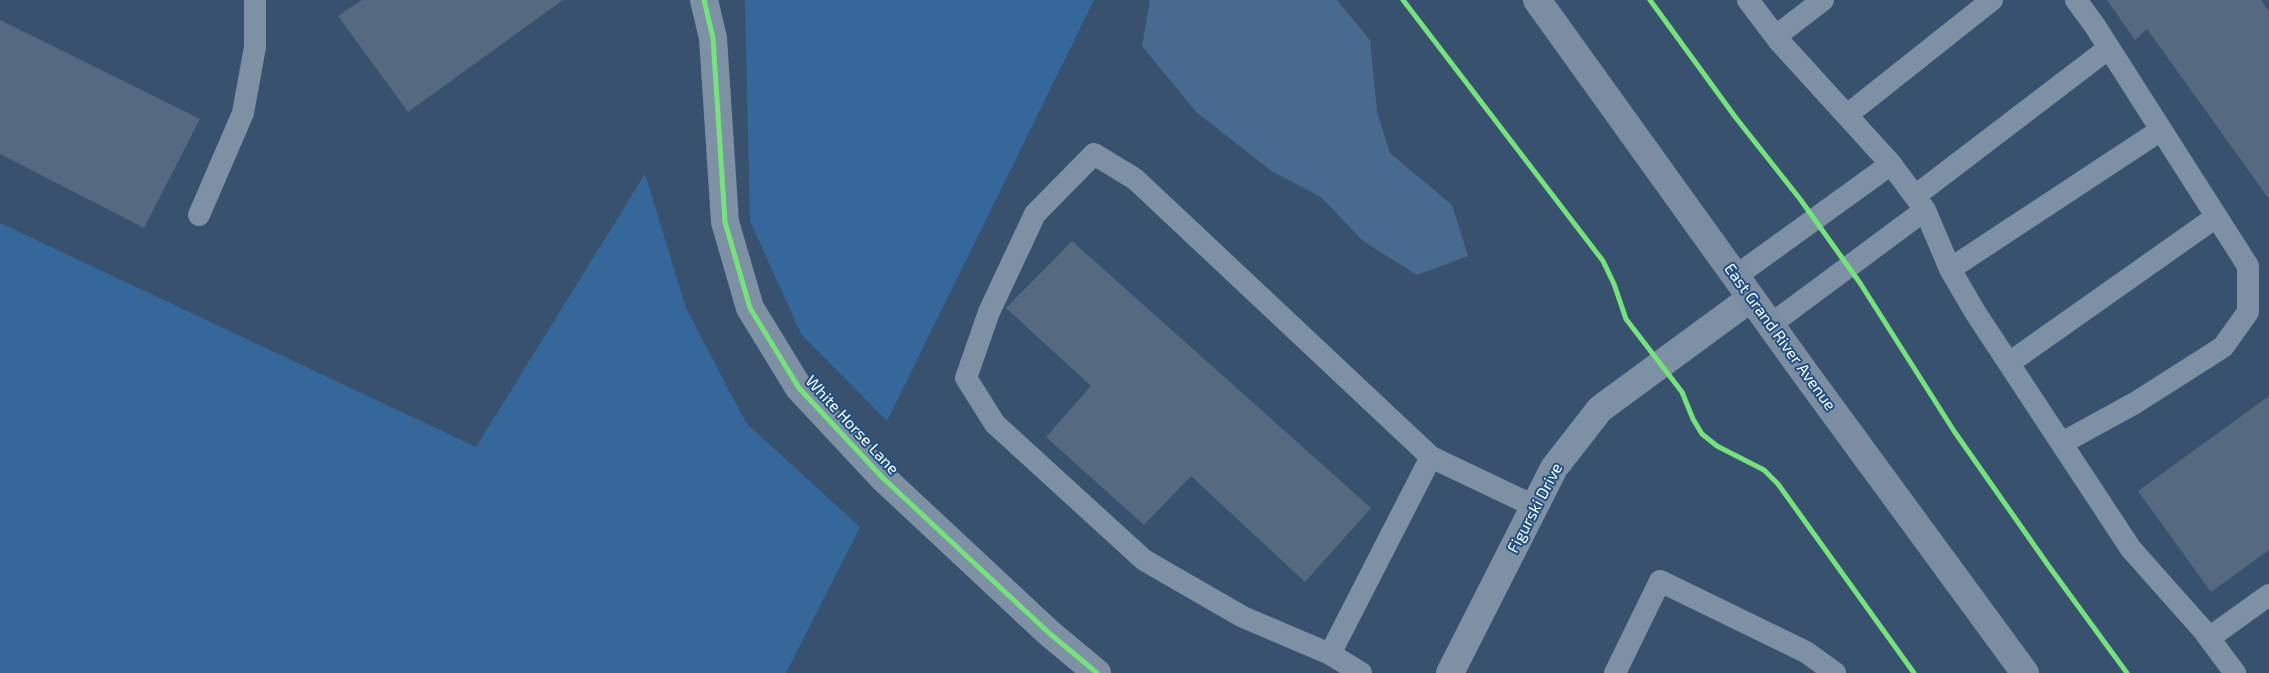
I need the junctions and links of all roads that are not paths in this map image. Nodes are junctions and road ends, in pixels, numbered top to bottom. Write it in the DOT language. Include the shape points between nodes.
graph roads {
  1 [pos="255,0"];
  2 [pos="704,0"];
  3 [pos="1537,0"];
  4 [pos="1748,0"];
  5 [pos="1823,0"];
  6 [pos="1992,0"];
  7 [pos="2076,0"];
  8 [pos="1776,36"];
  9 [pos="2109,48"];
  10 [pos="1847,115"];
  11 [pos="2161,130"];
  12 [pos="1891,164"];
  13 [pos="1920,203"];
  14 [pos="199,215"];
  15 [pos="2216,217"];
  16 [pos="1950,268"];
  17 [pos="1736,276"];
  18 [pos="1751,298"];
  19 [pos="1770,325"];
  20 [pos="2009,363"];
  21 [pos="2062,443"];
  22 [pos="1431,458"];
  23 [pos="1534,506"];
  24 [pos="2269,595"];
  25 [pos="2209,638"];
  26 [pos="1330,654"];
  27 [pos="1097,673"];
  28 [pos="1360,673"];
  29 [pos="1450,673"];
  30 [pos="1615,673"];
  31 [pos="1834,673"];
  32 [pos="2025,673"];
  33 [pos="2236,673"];
  1 -- 14 [label="lane" via="255,47 243,112"];
  2 -- 27 [label="street, White Horse Lane" via="712,38 725,222 750,308 799,388 883,478 1049,633"];
  3 -- 17 [label="main road, East Grand River Avenue"];
  4 -- 8 [label="lane"];
  5 -- 8 [label="lane"];
  6 -- 10 [label="lane"];
  7 -- 9 [label="lane"];
  8 -- 10 [label="lane"];
  9 -- 11 [label="lane"];
  9 -- 13 [label="lane"];
  10 -- 12 [label="lane"];
  11 -- 15 [label="lane"];
  11 -- 16 [label="lane"];
  12 -- 13 [label="lane"];
  12 -- 17 [label="lane"];
  13 -- 16 [label="lane"];
  13 -- 19 [label="lane"];
  15 -- 20 [label="lane"];
  15 -- 21 [label="lane" via="2248,266 2248,312 2223,347 2135,403"];
  16 -- 20 [label="lane"];
  17 -- 18 [label="main road, East Grand River Avenue"];
  18 -- 19 [label="main road, East Grand River Avenue"];
  18 -- 23 [label="street, Figurski Drive" via="1600,409 1554,468"];
  19 -- 32 [label="main road, East Grand River Avenue"];
  20 -- 21 [label="lane"];
  21 -- 25 [label="lane" via="2131,548"];
  22 -- 23 [label="lane"];
  22 -- 26 [label="lane"];
  22 -- 26 [label="lane" via="1135,179 1094,154 1035,214 989,312 966,378 995,424 1144,560 1243,617"];
  23 -- 29 [label="street, Figurski Drive"];
  24 -- 25 [label="lane"];
  25 -- 33 [label="lane"];
  26 -- 28 [label="lane"];
  30 -- 31 [label="lane" via="1660,580 1806,652"];
}
